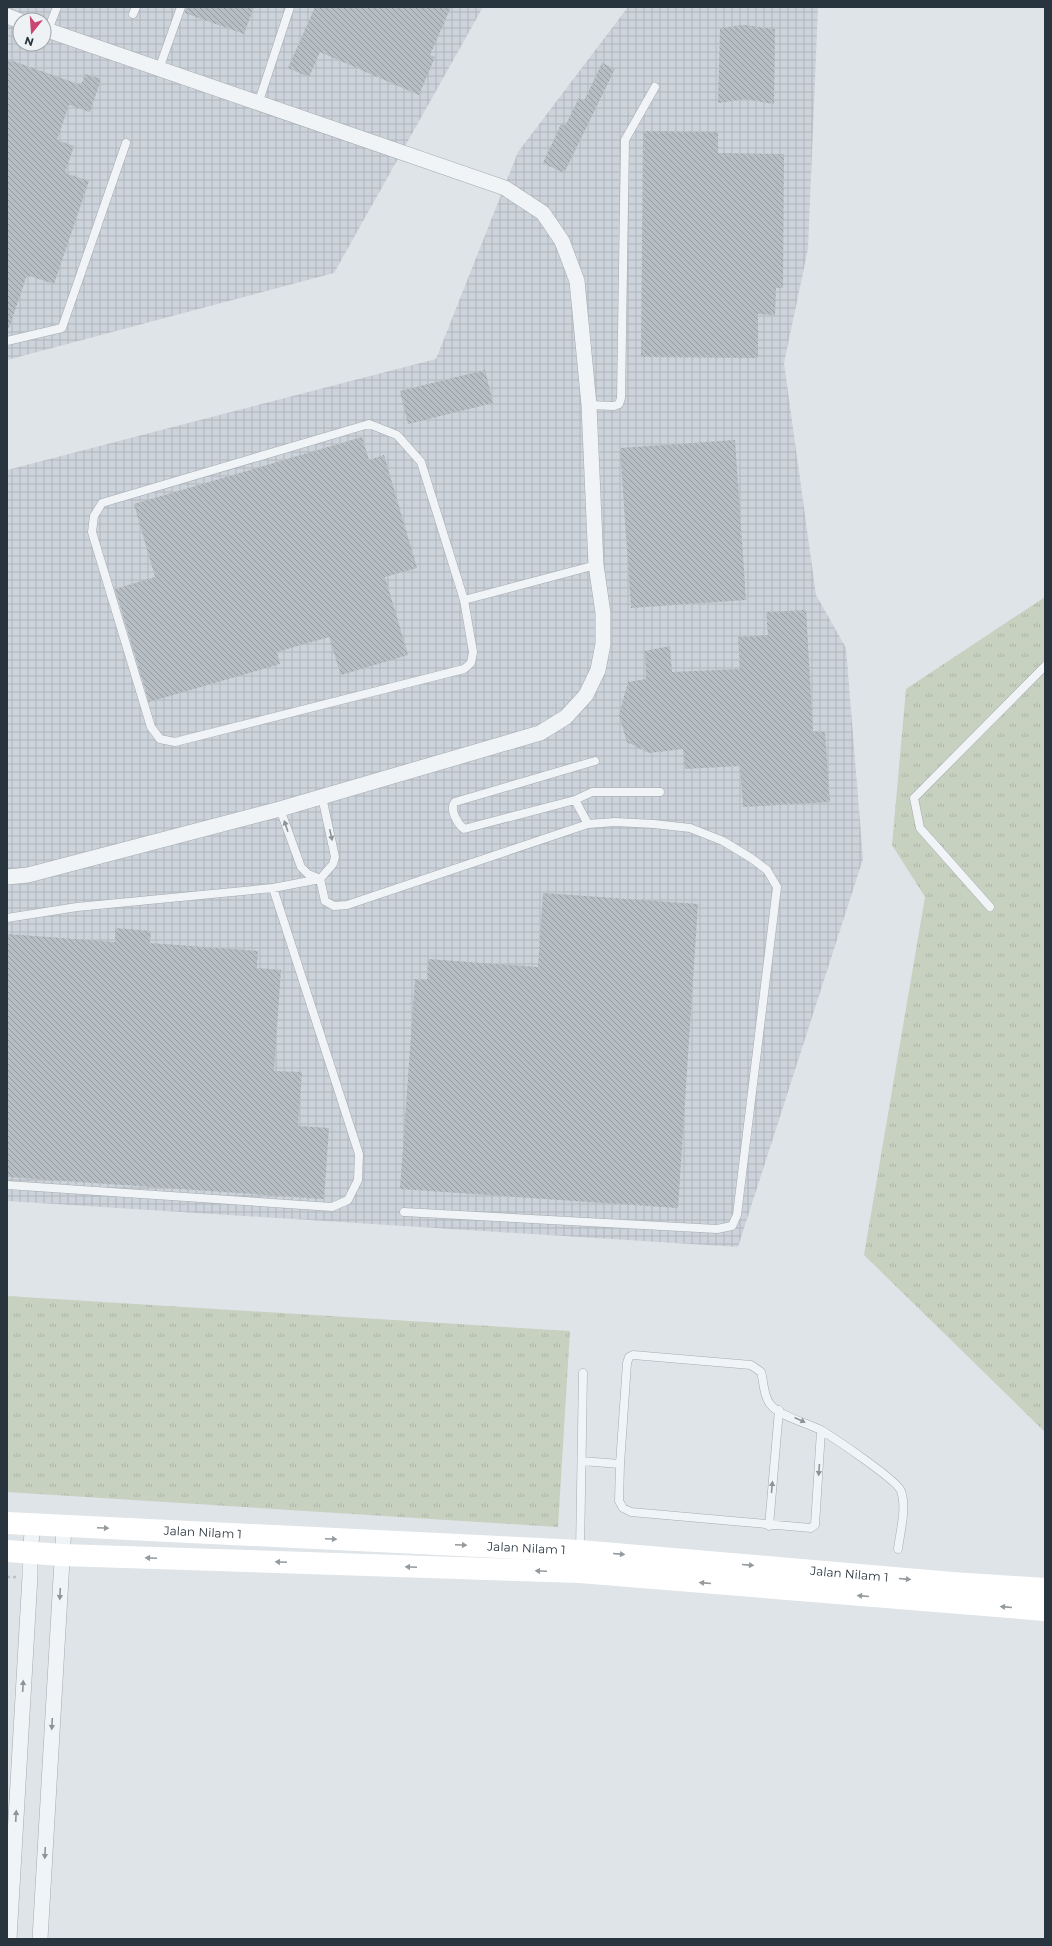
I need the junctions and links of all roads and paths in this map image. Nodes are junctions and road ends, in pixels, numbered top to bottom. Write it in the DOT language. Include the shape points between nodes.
graph roads {
  1 [pos="57,7"];
  2 [pos="181,7"];
  3 [pos="290,7"];
  4 [pos="52,17"];
  5 [pos="52,32"];
  6 [pos="159,69"];
  7 [pos="655,87"];
  8 [pos="258,104"];
  9 [pos="126,144"];
  10 [pos="7,341"];
  11 [pos="589,405"];
  12 [pos="596,565"];
  13 [pos="464,600"];
  14 [pos="1045,666"];
  15 [pos="595,761"];
  16 [pos="660,792"];
  17 [pos="322,797"];
  18 [pos="575,800"];
  19 [pos="280,809"];
  20 [pos="588,824"];
  21 [pos="7,877"];
  22 [pos="320,879"];
  23 [pos="273,888"];
  24 [pos="990,907"];
  25 [pos="7,918"];
  26 [pos="7,1185"];
  27 [pos="404,1212"];
  28 [pos="583,1373"];
  29 [pos="779,1410"];
  30 [pos="822,1431"];
  31 [pos="582,1462"];
  32 [pos="620,1464"];
  33 [pos="7,1523"];
  34 [pos="33,1524"];
  35 [pos="64,1526"];
  36 [pos="768,1526"];
  37 [pos="898,1549"];
  38 [pos="7,1551"];
  39 [pos="30,1552"];
  40 [pos="62,1555"];
  41 [pos="580,1562"];
  42 [pos="1045,1588"];
  43 [pos="1045,1610"];
  44 [pos="8,1939"];
  45 [pos="40,1939"];
  1 -- 4 [label="lane"];
  2 -- 6 [label="lane"];
  3 -- 8 [label="lane"];
  5 -- 6 [label="street"];
  6 -- 8 [label="street"];
  7 -- 11 [label="lane" via="625,140 621,398 619,404 614,406"];
  8 -- 11 [label="street" via="505,188 543,213 562,241 578,281"];
  9 -- 10 [label="lane" via="62,328"];
  11 -- 12 [label="street"];
  12 -- 13 [label="lane"];
  12 -- 17 [label="street" via="603,613 603,644 598,670 586,695 566,717 540,733"];
  13 -- 13 [label="lane" via="421,462 397,436 369,424 102,503 94,516 92,532 151,727 160,739 174,742 464,669 471,663 473,652"];
  14 -- 24 [label="lane" via="914,798 920,828"];
  15 -- 18 [label="lane" via="455,802 452,809 460,826 468,830"];
  16 -- 18 [label="lane" via="592,792"];
  17 -- 19 [label="street"];
  17 -- 22 [label="lane, one-way" via="335,857 333,864"];
  18 -- 20 [label="lane"];
  19 -- 21 [label="street" via="28,875"];
  22 -- 19 [label="lane, one-way" via="308,874 301,867"];
  20 -- 22 [label="lane" via="347,905 334,906 325,900"];
  20 -- 27 [label="lane" via="615,822 690,828 723,841 751,858 767,870 776,887 737,1215 732,1226 717,1229"];
  22 -- 23 [label="lane"];
  23 -- 25 [label="lane" via="77,907"];
  23 -- 26 [label="lane" via="359,1154 358,1180 348,1200 332,1207"];
  28 -- 31 [label="lane"];
  29 -- 30 [label="lane, one-way"];
  29 -- 32 [label="lane" via="770,1404 766,1397 761,1372 751,1365 633,1355 627,1363"];
  36 -- 29 [label="lane, one-way"];
  30 -- 36 [label="lane, one-way" via="815,1525 812,1528"];
  30 -- 37 [label="lane" via="890,1478 900,1490 903,1507"];
  31 -- 32 [label="lane"];
  31 -- 41 [label="lane"];
  32 -- 36 [label="lane" via="619,1501 623,1508 631,1512"];
  33 -- 34 [label="main road, Jalan Nilam 1"];
  34 -- 35 [label="main road, Jalan Nilam 1"];
  34 -- 39 [label="street"];
  35 -- 40 [label="street"];
  35 -- 41 [label="main road, Jalan Nilam 1, one-way"];
  38 -- 39 [label="main road, Jalan Nilam 1"];
  39 -- 40 [label="main road, Jalan Nilam 1"];
  44 -- 39 [label="street, one-way"];
  41 -- 40 [label="main road, Jalan Nilam 1, one-way"];
  40 -- 45 [label="street, one-way"];
  41 -- 42 [label="main road, Jalan Nilam 1, one-way"];
  43 -- 41 [label="main road, Jalan Nilam 1, one-way"];
}
